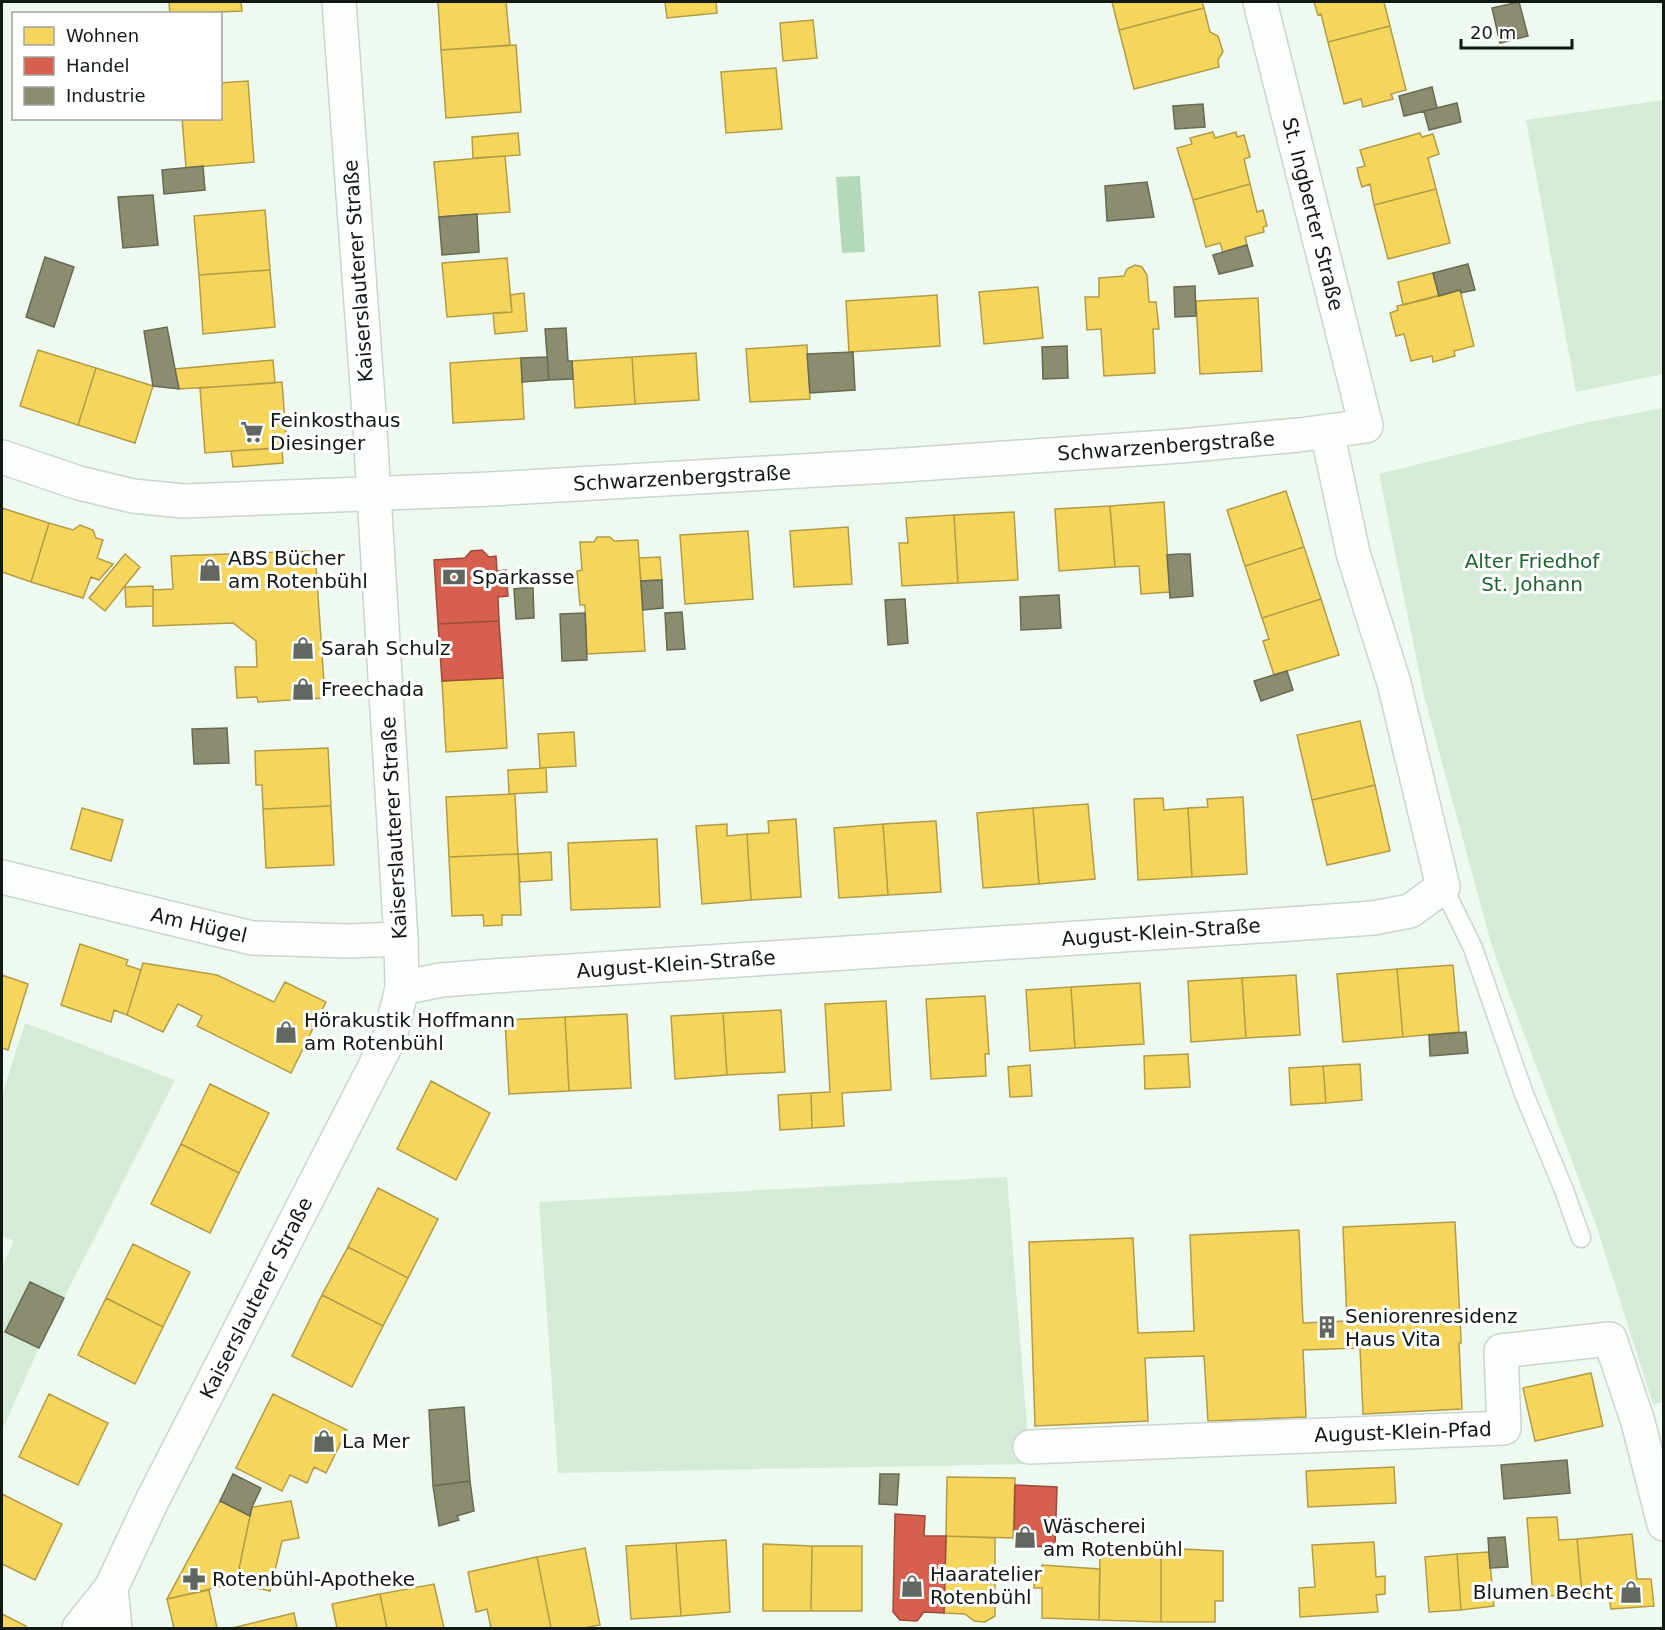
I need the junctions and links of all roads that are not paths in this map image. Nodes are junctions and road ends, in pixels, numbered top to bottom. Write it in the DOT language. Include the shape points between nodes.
graph roads {
  1 [pos="339,2"];
  2 [pos="1260,2"];
  3 [pos="1366,426"];
  4 [pos="1327,431"];
  5 [pos="2,457"];
  6 [pos="373,494"];
  7 [pos="2,877"];
  8 [pos="1443,887"];
  9 [pos="401,939"];
  10 [pos="402,988"];
  11 [pos="1581,1238"];
  12 [pos="1030,1447"];
  13 [pos="1664,1524"];
  14 [pos="111,1588"];
  15 [pos="80,1629"];
  16 [pos="115,1629"];
  1 -- 6 [label="street, Kaiserslauterer Straße"];
  2 -- 3 [label="street, St. Ingberter Straße"];
  3 -- 4 [label="street, Schwarzenbergstraße"];
  4 -- 6 [label="street, Schwarzenbergstraße" via="1180,446 915,464"];
  4 -- 8 [label="street" via="1353,553 1394,683"];
  5 -- 6 [label="street, Schwarzenbergstraße" via="133,496 183,501"];
  6 -- 9 [label="street, Kaiserslauterer Straße"];
  7 -- 9 [label="street, Am Hügel" via="252,938"];
  8 -- 10 [label="street, August-Klein-Straße" via="1410,911 1373,918 493,976"];
  8 -- 11 [label="lane" via="1473,948 1524,1094"];
  9 -- 10 [label="street, Kaiserslauterer Straße"];
  10 -- 14 [label="street, Kaiserslauterer Straße" via="390,1037"];
  12 -- 13 [label="street, August-Klein-Pfad" via="1504,1428 1502,1351 1610,1339 1638,1422"];
  14 -- 15 [label="street, Kaiserslauterer Straße"];
  14 -- 16 [label="street"];
}
